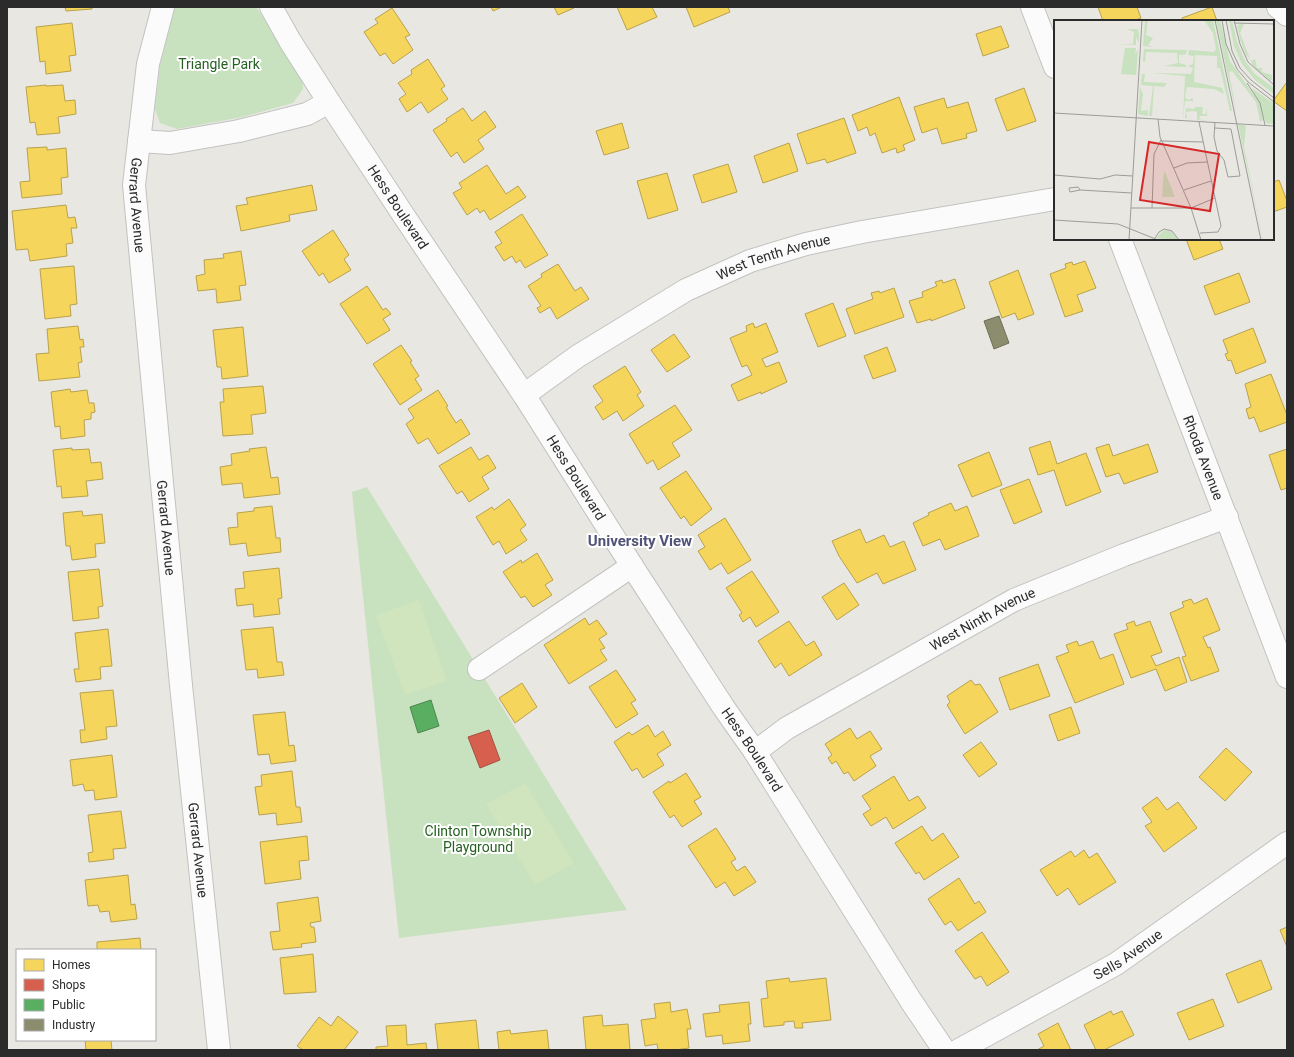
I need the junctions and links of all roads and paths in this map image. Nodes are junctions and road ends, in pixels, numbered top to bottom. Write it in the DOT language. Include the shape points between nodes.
graph roads {
  1 [pos="163,7"];
  2 [pos="271,7"];
  3 [pos="1032,7"];
  4 [pos="1278,7"];
  5 [pos="1287,15"];
  6 [pos="1054,64"];
  7 [pos="329,102"];
  8 [pos="139,141"];
  9 [pos="1054,199"];
  10 [pos="1120,240"];
  11 [pos="524,396"];
  12 [pos="1227,517"];
  13 [pos="632,566"];
  14 [pos="479,669"];
  15 [pos="1287,677"];
  16 [pos="755,752"];
  17 [pos="1287,843"];
  18 [pos="219,1050"];
  19 [pos="944,1050"];
  20 [pos="959,1050"];
  1 -- 8 [label="street, Gerrard Avenue" via="148,64"];
  2 -- 7 [label="street, Hess Boulevard"];
  3 -- 6 [label="street"];
  4 -- 5 [label="street"];
  7 -- 8 [label="street" via="307,114 238,131 170,143"];
  7 -- 11 [label="street, Hess Boulevard"];
  8 -- 18 [label="street, Gerrard Avenue" via="134,185 139,253"];
  9 -- 11 [label="street, West Tenth Avenue" via="862,232 806,244 750,261 686,290 578,356"];
  10 -- 12 [label="street, Rhoda Avenue"];
  11 -- 13 [label="street, Hess Boulevard"];
  12 -- 15 [label="street, Rhoda Avenue"];
  12 -- 16 [label="street, West Ninth Avenue" via="1014,600 787,728"];
  13 -- 14 [label="street"];
  13 -- 16 [label="street, Hess Boulevard"];
  16 -- 19 [label="street, Hess Boulevard"];
  17 -- 20 [label="street, Sells Avenue" via="1116,964"];
}
